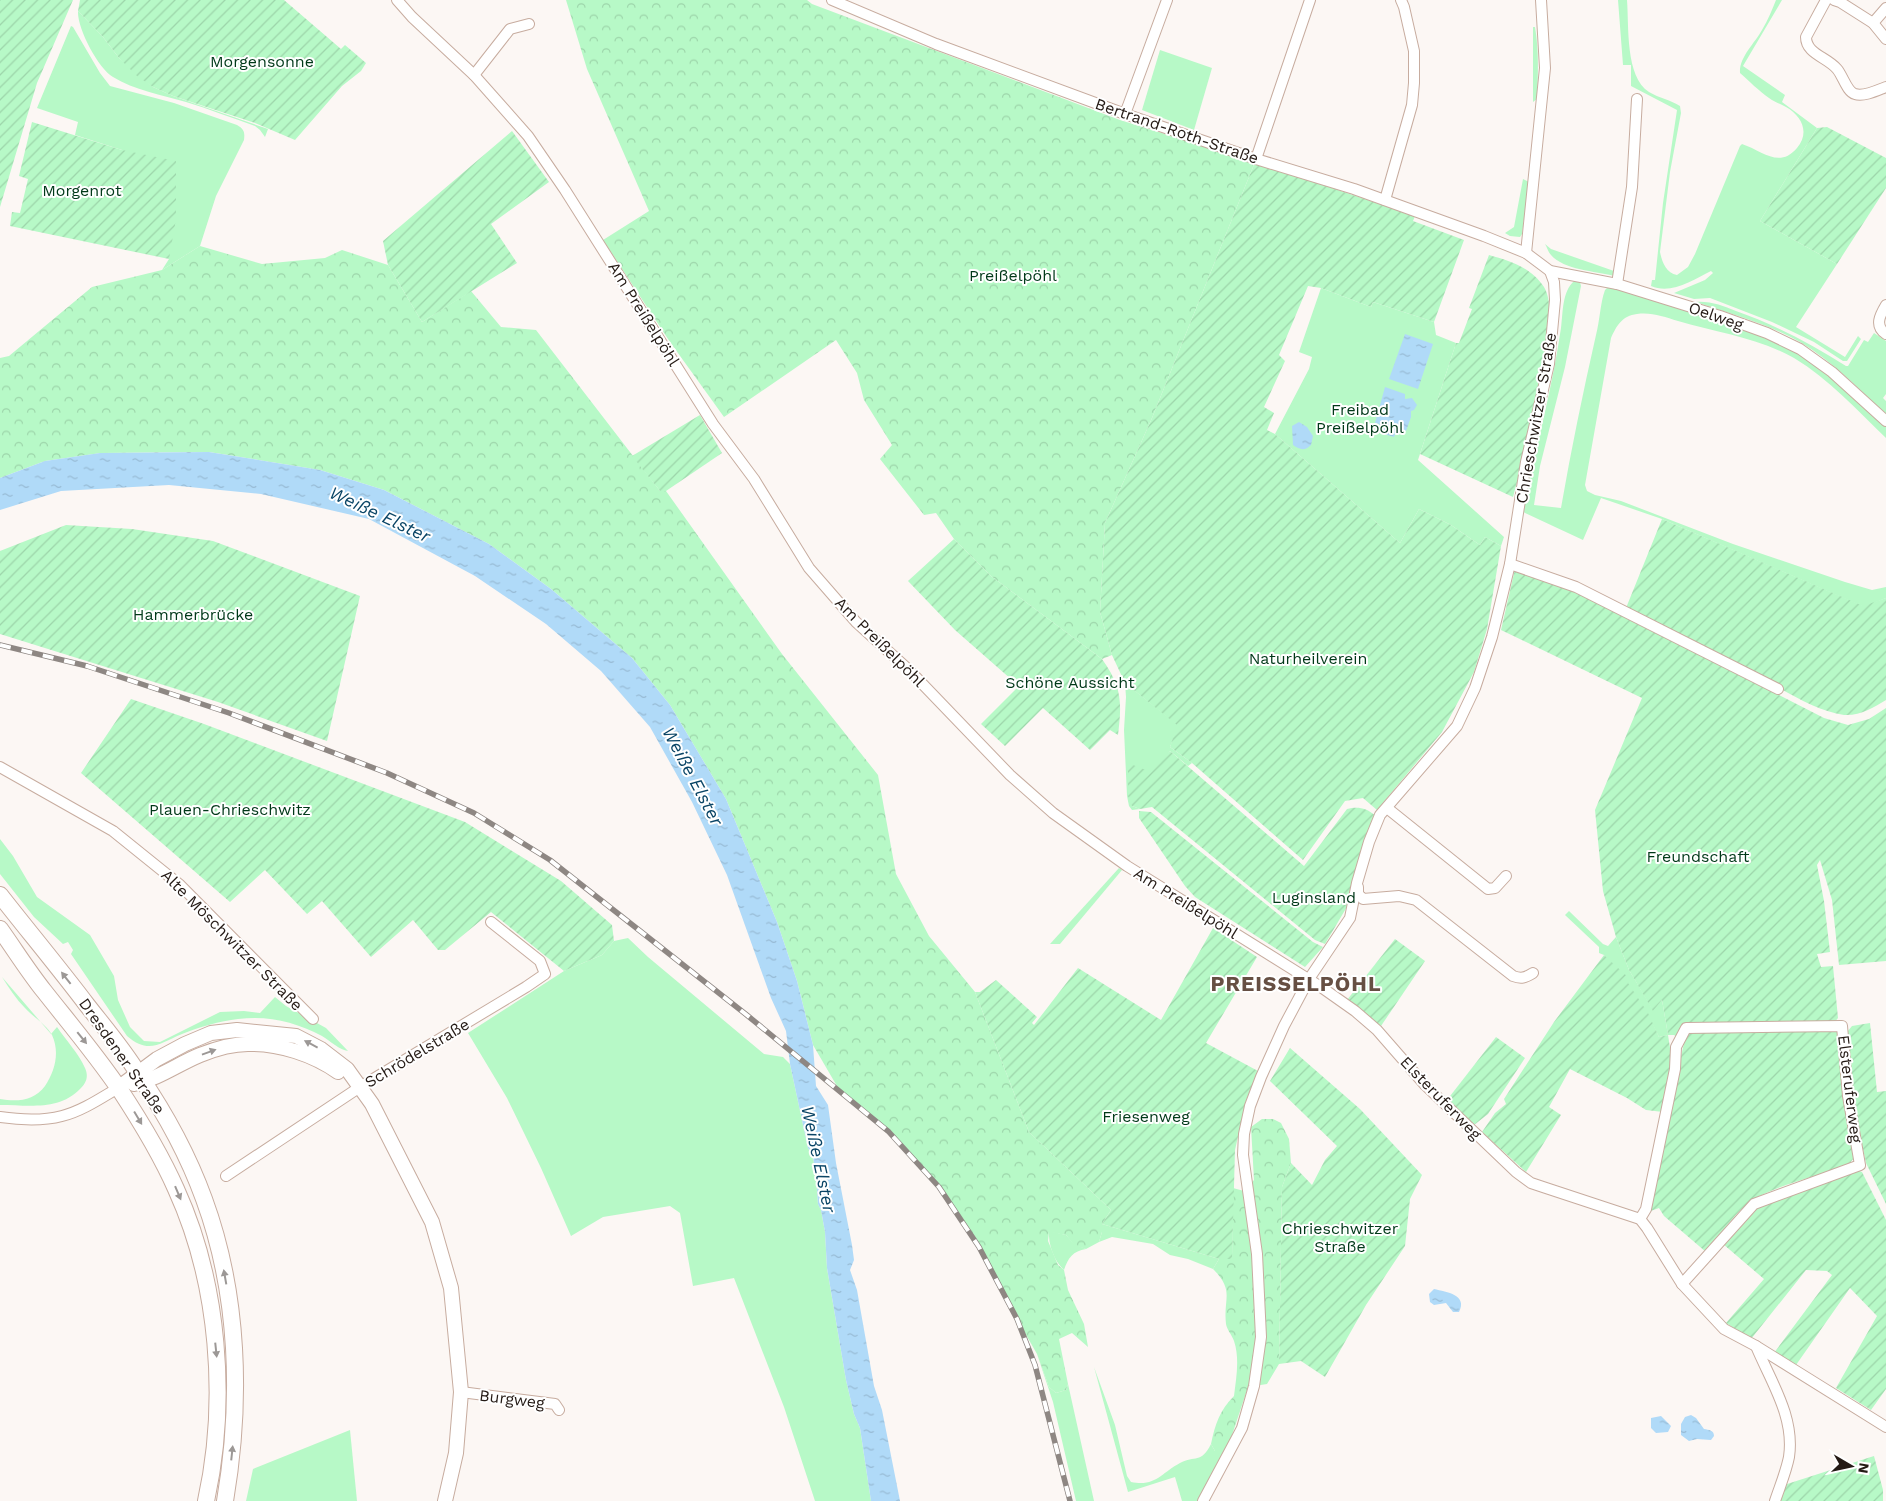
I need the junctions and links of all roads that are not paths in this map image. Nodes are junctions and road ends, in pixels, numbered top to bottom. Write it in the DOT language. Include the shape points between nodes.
graph roads {
  1 [pos="832,0"];
  2 [pos="1167,0"];
  3 [pos="1310,0"];
  4 [pos="1401,0"];
  5 [pos="1541,0"];
  6 [pos="1826,0"];
  7 [pos="1834,0"];
  8 [pos="403,2"];
  9 [pos="1886,8"];
  10 [pos="1873,23"];
  11 [pos="529,24"];
  12 [pos="1886,39"];
  13 [pos="474,75"];
  14 [pos="1886,87"];
  15 [pos="1638,99"];
  16 [pos="1125,114"];
  17 [pos="1256,158"];
  18 [pos="1385,200"];
  19 [pos="1526,253"];
  20 [pos="1550,271"];
  21 [pos="1617,284"];
  22 [pos="1886,305"];
  23 [pos="1886,334"];
  24 [pos="1886,421"];
  25 [pos="1510,564"];
  26 [pos="1778,689"];
  27 [pos="0,767"];
  28 [pos="1387,808"];
  29 [pos="1506,876"];
  30 [pos="1358,883"];
  31 [pos="0,895"];
  32 [pos="490,922"];
  33 [pos="0,930"];
  34 [pos="1533,974"];
  35 [pos="1309,979"];
  36 [pos="312,1019"];
  37 [pos="141,1077"];
  38 [pos="118,1088"];
  39 [pos="360,1088"];
  40 [pos="0,1117"];
  41 [pos="226,1176"];
  42 [pos="1640,1219"];
  43 [pos="1682,1284"];
  44 [pos="1756,1346"];
  45 [pos="462,1392"];
  46 [pos="558,1410"];
  47 [pos="1886,1427"];
  48 [pos="206,1501"];
  49 [pos="225,1501"];
  50 [pos="445,1501"];
  51 [pos="1203,1501"];
  52 [pos="1775,1501"];
  1 -- 16 [label="street, Bertrand-Roth-Straße" via="936,44"];
  2 -- 16 [label="street"];
  3 -- 17 [label="street"];
  4 -- 18 [label="street" via="1414,51 1414,83 1412,105"];
  5 -- 19 [label="street" via="1545,68"];
  6 -- 14 [label="street" via="1806,37 1806,44 1838,70 1851,92 1863,94"];
  7 -- 10 [label="street"];
  8 -- 13 [label="street, Am Preißelpöhl" via="412,17"];
  9 -- 10 [label="street"];
  10 -- 12 [label="street"];
  11 -- 13 [label="street" via="510,29"];
  13 -- 35 [label="street, Am Preißelpöhl" via="528,136 809,568 856,622 910,671 1010,775 1053,813 1127,866"];
  15 -- 21 [label="street" via="1632,187"];
  16 -- 17 [label="street, Bertrand-Roth-Straße"];
  17 -- 18 [label="street, Bertrand-Roth-Straße"];
  18 -- 19 [label="street, Bertrand-Roth-Straße"];
  19 -- 20 [label="street, Oelweg"];
  20 -- 21 [label="street, Oelweg"];
  20 -- 25 [label="street, Chrieschwitzer Straße" via="1555,300 1549,364 1526,462"];
  21 -- 24 [label="street, Oelweg" via="1720,316 1800,348"];
  22 -- 23 [label="street" via="1878,318 1879,326"];
  25 -- 26 [label="street" via="1576,587"];
  25 -- 28 [label="street, Chrieschwitzer Straße" via="1492,638 1475,688 1457,726"];
  27 -- 36 [label="street, Alte Möschwitzer Straße" via="113,831 180,885"];
  28 -- 29 [label="street" via="1488,888 1495,888"];
  28 -- 30 [label="street, Chrieschwitzer Straße" via="1380,815 1369,842"];
  30 -- 34 [label="street" via="1358,894 1363,899 1399,896 1416,900 1513,976 1526,978"];
  30 -- 35 [label="street, Chrieschwitzer Straße" via="1350,918"];
  37 -- 31 [label="main road, Dresdener Straße, one-way" via="116,1040"];
  32 -- 39 [label="street, Schrödelstraße" via="540,961 545,974"];
  33 -- 38 [label="main road, one-way"];
  35 -- 42 [label="street, Elsteruferweg" via="1377,1030 1425,1084 1516,1172 1532,1183"];
  35 -- 51 [label="street, Chrieschwitzer Straße" via="1261,1077 1244,1134 1243,1155 1257,1254 1261,1337 1254,1386 1242,1428"];
  37 -- 38 [label="main road"];
  37 -- 39 [label="main road" via="162,1056 211,1033 237,1030 296,1036 321,1049 347,1069"];
  49 -- 37 [label="main road, Dresdener Straße, one-way" via="236,1399 231,1324 222,1264 209,1215 191,1167"];
  38 -- 40 [label="street" via="63,1116 15,1120"];
  38 -- 48 [label="main road, one-way" via="177,1190 192,1230 209,1300 218,1401"];
  39 -- 41 [label="street, Schrödelstraße"];
  39 -- 45 [label="main road" via="372,1104 432,1222 452,1288"];
  42 -- 43 [label="street"];
  42 -- 43 [label="street, Elsteruferweg" via="1650,1190 1675,1069 1676,1047 1686,1028 1842,1026 1848,1096 1860,1165 1754,1204"];
  43 -- 44 [label="street" via="1724,1329"];
  44 -- 47 [label="street"];
  44 -- 52 [label="street" via="1784,1407 1790,1432 1786,1470"];
  45 -- 46 [label="street, Burgweg" via="554,1404"];
  45 -- 50 [label="main road" via="456,1453"];
}
